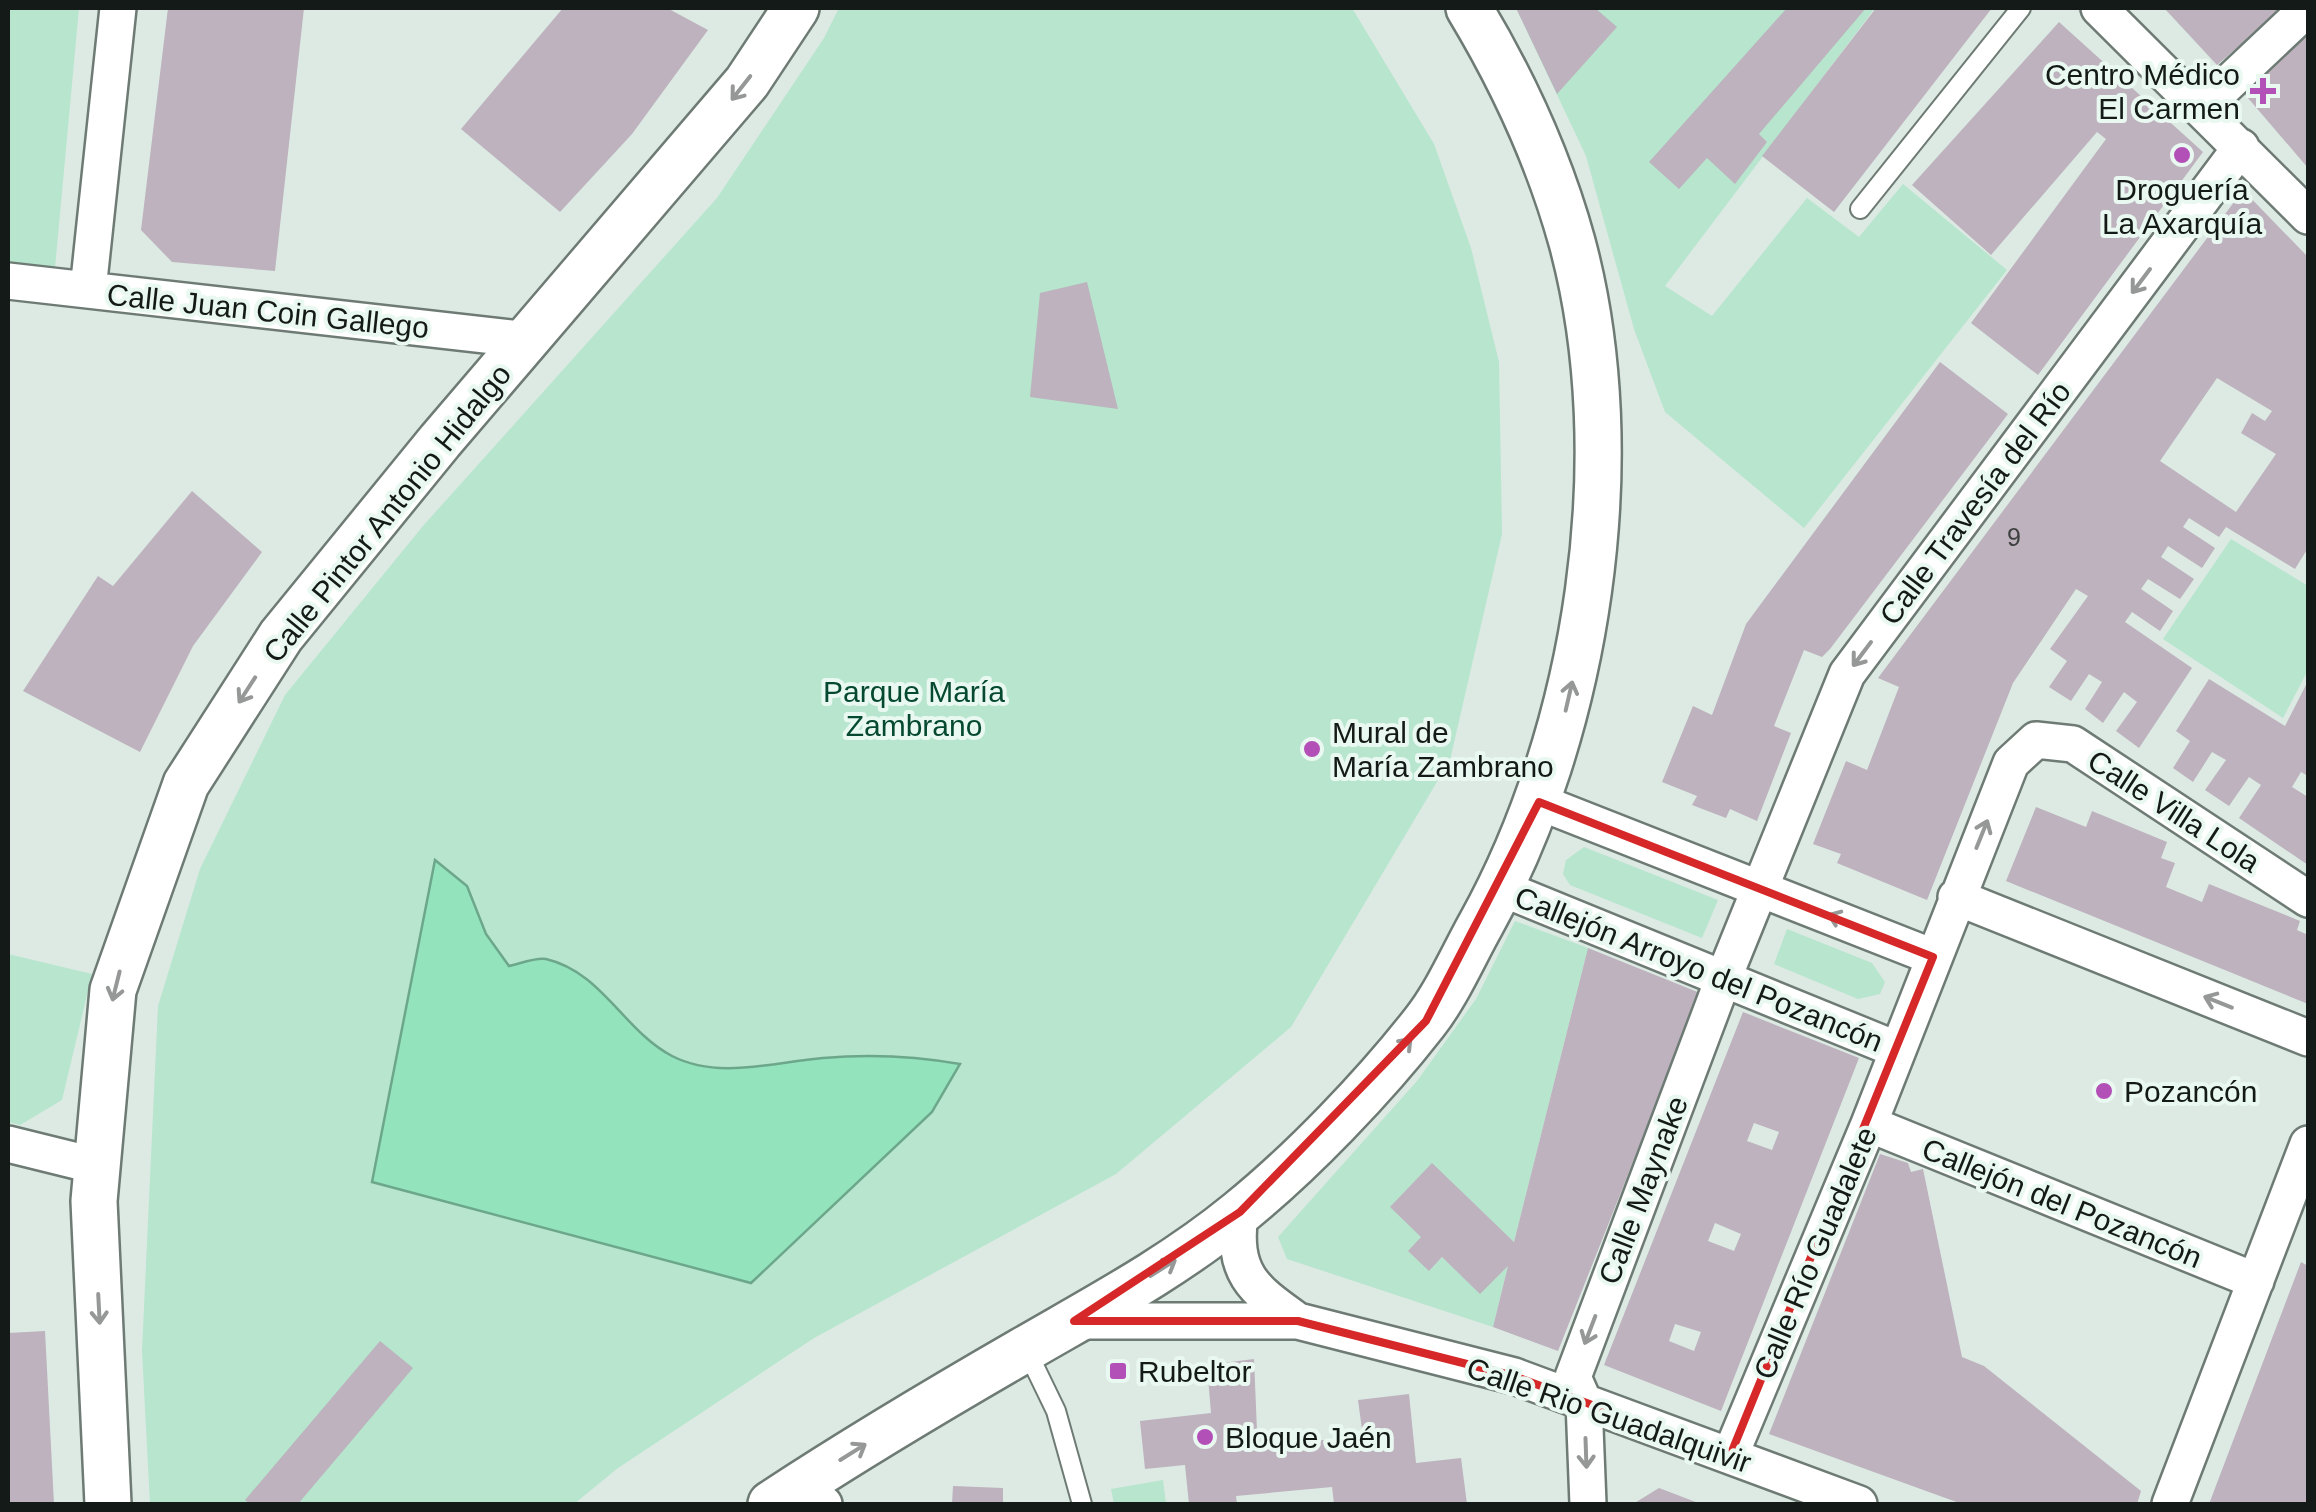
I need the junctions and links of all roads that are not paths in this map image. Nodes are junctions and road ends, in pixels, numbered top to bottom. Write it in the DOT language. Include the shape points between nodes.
graph roads {
  1 [pos="118,8"];
  2 [pos="796,8"];
  3 [pos="1469,8"];
  4 [pos="2020,8"];
  5 [pos="2099,8"];
  6 [pos="2308,8"];
  7 [pos="2204,107"];
  8 [pos="2241,148"];
  9 [pos="1860,209"];
  10 [pos="2308,216"];
  11 [pos="8,281"];
  12 [pos="88,290"];
  13 [pos="528,340"];
  14 [pos="1539,802"];
  15 [pos="1500,888"];
  16 [pos="1763,889"];
  17 [pos="1956,896"];
  18 [pos="2308,898"];
  19 [pos="1933,957"];
  20 [pos="1724,977"];
  21 [pos="2308,1038"];
  22 [pos="1898,1050"];
  23 [pos="1869,1124"];
  24 [pos="8,1144"];
  25 [pos="2308,1144"];
  26 [pos="97,1166"];
  27 [pos="1240,1212"];
  28 [pos="2294,1230"];
  29 [pos="2256,1281"];
  30 [pos="1074,1321"];
  31 [pos="1298,1321"];
  32 [pos="1026,1349"];
  33 [pos="1584,1402"];
  34 [pos="1730,1456"];
  35 [pos="795,1500"];
  36 [pos="108,1504"];
  37 [pos="1082,1504"];
  38 [pos="1588,1504"];
  39 [pos="1858,1504"];
  40 [pos="2170,1504"];
  1 -- 12 [label="street"];
  2 -- 13 [label="street, Calle Pintor Antonio Hidalgo, one-way" via="747,82"];
  14 -- 3 [label="street, one-way" via="1570,697 1595,533 1593,372 1572,243 1548,166"];
  4 -- 9 [label="lane"];
  5 -- 7 [label="street"];
  6 -- 7 [label="street"];
  7 -- 8 [label="street"];
  8 -- 10 [label="street"];
  8 -- 16 [label="street, Calle Travesía del Río, one-way" via="1846,674"];
  11 -- 12 [label="street, Calle Juan Coin Gallego"];
  12 -- 13 [label="street, Calle Juan Coin Gallego"];
  13 -- 26 [label="street, Calle Pintor Antonio Hidalgo, one-way" via="281,636 186,784 113,990"];
  14 -- 15 [label="street"];
  14 -- 16 [label="street"];
  15 -- 20 [label="street, Callejón Arroyo del Pozancón"];
  27 -- 15 [label="street, one-way" via="1306,1152 1426,1020"];
  19 -- 16 [label="street, one-way"];
  16 -- 20 [label="street, Calle Travesía del Río"];
  17 -- 18 [label="street, Calle Villa Lola, one-way" via="2012,763 2036,740 2073,744"];
  17 -- 19 [label="street, Calle Villa Lola"];
  21 -- 17 [label="street, one-way"];
  19 -- 22 [label="street, Calle Río Guadalete"];
  20 -- 22 [label="street, Callejón Arroyo del Pozancón"];
  20 -- 33 [label="street, Calle Maynake, one-way" via="1573,1377"];
  22 -- 23 [label="street, Calle Río Guadalete"];
  23 -- 29 [label="street, Callejón del Pozancón"];
  23 -- 34 [label="street, Calle Río Guadalete"];
  24 -- 26 [label="street"];
  25 -- 28 [label="street"];
  26 -- 36 [label="street, Calle Pintor Antonio Hidalgo, one-way"];
  30 -- 27 [label="street, one-way"];
  27 -- 31 [label="street" via="1236,1244 1242,1269 1262,1296"];
  28 -- 29 [label="street"];
  29 -- 40 [label="street"];
  30 -- 31 [label="street"];
  30 -- 32 [label="street"];
  31 -- 33 [label="street, Calle Rio Guadalquivir" via="1514,1376"];
  35 -- 32 [label="street, one-way"];
  32 -- 37 [label="lane" via="1056,1411"];
  33 -- 34 [label="street, Calle Rio Guadalquivir"];
  33 -- 38 [label="street, Calle Maynake, one-way"];
  34 -- 39 [label="street, Calle Rio Guadalquivir"];
}
